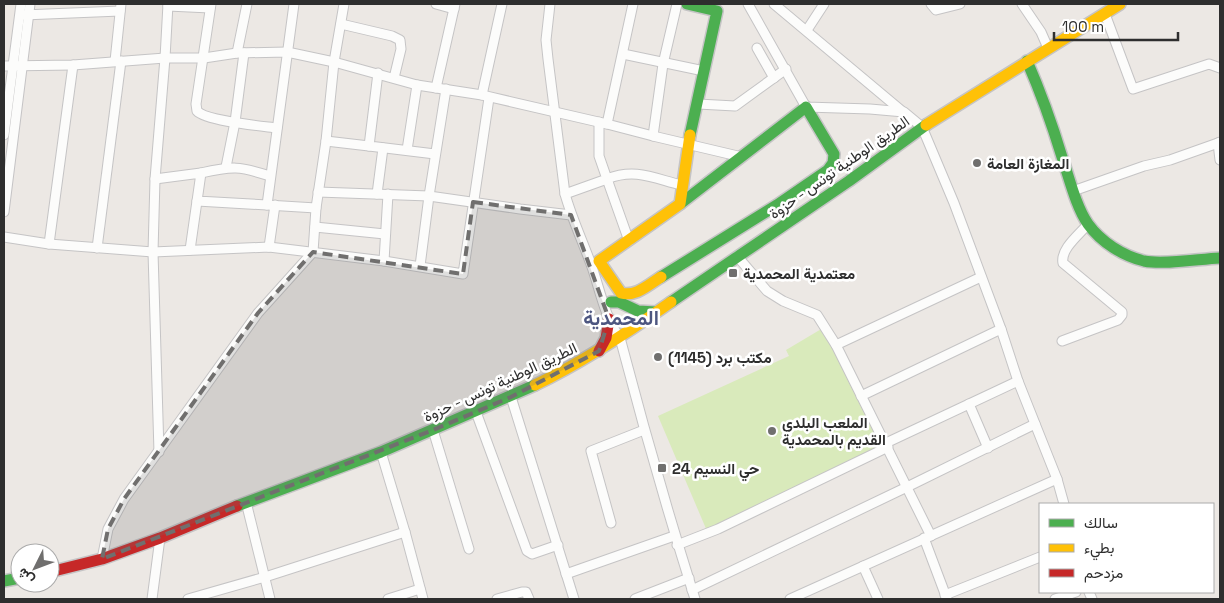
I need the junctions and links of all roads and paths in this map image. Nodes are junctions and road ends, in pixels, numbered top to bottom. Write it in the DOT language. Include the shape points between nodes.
graph roads {
  1 [pos="21,4"];
  2 [pos="30,4"];
  3 [pos="248,4"];
  4 [pos="294,4"];
  5 [pos="344,4"];
  6 [pos="436,4"];
  7 [pos="502,4"];
  8 [pos="550,4"];
  9 [pos="633,4"];
  10 [pos="676,4"];
  11 [pos="687,4"];
  12 [pos="748,4"];
  13 [pos="774,4"];
  14 [pos="824,4"];
  15 [pos="931,4"];
  16 [pos="960,4"];
  17 [pos="1022,4"];
  18 [pos="1120,4"];
  19 [pos="168,5"];
  20 [pos="211,6"];
  21 [pos="455,6"];
  22 [pos="718,7"];
  23 [pos="120,8"];
  24 [pos="1105,14"];
  25 [pos="24,15"];
  26 [pos="341,24"];
  27 [pos="807,30"];
  28 [pos="757,48"];
  29 [pos="1048,48"];
  30 [pos="287,52"];
  31 [pos="241,53"];
  32 [pos="623,54"];
  33 [pos="165,58"];
  34 [pos="204,58"];
  35 [pos="1220,58"];
  36 [pos="118,61"];
  37 [pos="1028,61"];
  38 [pos="334,62"];
  39 [pos="663,64"];
  40 [pos="1209,64"];
  41 [pos="73,65"];
  42 [pos="8,66"];
  43 [pos="23,66"];
  44 [pos="1220,68"];
  45 [pos="786,69"];
  46 [pos="704,71"];
  47 [pos="378,73"];
  48 [pos="394,78"];
  49 [pos="774,78"];
  50 [pos="417,85"];
  51 [pos="436,88"];
  52 [pos="446,89"];
  53 [pos="485,96"];
  54 [pos="698,104"];
  55 [pos="806,107"];
  56 [pos="556,112"];
  57 [pos="904,112"];
  58 [pos="235,122"];
  59 [pos="603,123"];
  60 [pos="922,126"];
  61 [pos="277,128"];
  62 [pos="4,135"];
  63 [pos="653,136"];
  64 [pos="326,141"];
  65 [pos="1219,143"];
  66 [pos="688,144"];
  67 [pos="369,146"];
  68 [pos="383,148"];
  69 [pos="407,150"];
  70 [pos="435,154"];
  71 [pos="742,157"];
  72 [pos="1220,160"];
  73 [pos="226,167"];
  74 [pos="201,173"];
  75 [pos="270,176"];
  76 [pos="607,179"];
  77 [pos="155,180"];
  78 [pos="681,185"];
  79 [pos="1073,191"];
  80 [pos="318,192"];
  81 [pos="377,194"];
  82 [pos="388,194"];
  83 [pos="565,194"];
  84 [pos="429,196"];
  85 [pos="197,201"];
  86 [pos="473,202"];
  87 [pos="680,204"];
  88 [pos="271,205"];
  89 [pos="316,208"];
  90 [pos="4,212"];
  91 [pos="783,214"];
  92 [pos="571,215"];
  93 [pos="1088,224"];
  94 [pos="315,227"];
  95 [pos="385,234"];
  96 [pos="4,237"];
  97 [pos="629,241"];
  98 [pos="49,244"];
  99 [pos="97,248"];
  100 [pos="269,248"];
  101 [pos="190,250"];
  102 [pos="153,252"];
  103 [pos="313,252"];
  104 [pos="737,256"];
  105 [pos="1220,258"];
  106 [pos="384,261"];
  107 [pos="595,263"];
  108 [pos="420,266"];
  109 [pos="981,277"];
  110 [pos="607,300"];
  111 [pos="656,312"];
  112 [pos="609,319"];
  113 [pos="639,324"];
  114 [pos="1001,329"];
  115 [pos="620,338"];
  116 [pos="1062,341"];
  117 [pos="836,345"];
  118 [pos="599,351"];
  119 [pos="1018,381"];
  120 [pos="861,396"];
  121 [pos="511,397"];
  122 [pos="969,404"];
  123 [pos="476,412"];
  124 [pos="1035,424"];
  125 [pos="433,430"];
  126 [pos="644,430"];
  127 [pos="887,445"];
  128 [pos="988,448"];
  129 [pos="158,452"];
  130 [pos="381,452"];
  131 [pos="1057,479"];
  132 [pos="907,488"];
  133 [pos="246,502"];
  134 [pos="1064,503"];
  135 [pos="611,523"];
  136 [pos="405,532"];
  137 [pos="928,537"];
  138 [pos="160,538"];
  139 [pos="676,540"];
  140 [pos="558,545"];
  141 [pos="469,549"];
  142 [pos="1039,557"];
  143 [pos="102,559"];
  144 [pos="863,566"];
  145 [pos="60,570"];
  146 [pos="566,574"];
  147 [pos="265,577"];
  148 [pos="689,578"];
  149 [pos="420,589"];
  150 [pos="692,590"];
  151 [pos="812,590"];
  152 [pos="1073,593"];
  153 [pos="946,597"];
  154 [pos="152,599"];
  155 [pos="188,599"];
  156 [pos="270,599"];
  157 [pos="388,599"];
  158 [pos="423,599"];
  159 [pos="497,599"];
  160 [pos="530,599"];
  161 [pos="574,599"];
  162 [pos="636,599"];
  163 [pos="695,599"];
  164 [pos="790,599"];
  165 [pos="816,599"];
  166 [pos="878,599"];
  167 [pos="1055,599"];
  1 -- 25 [label="street"];
  2 -- 25 [label="street"];
  3 -- 31 [label="street"];
  4 -- 30 [label="street"];
  5 -- 26 [label="street"];
  6 -- 21 [label="street"];
  7 -- 53 [label="street"];
  8 -- 56 [label="street" via="546,40"];
  9 -- 32 [label="street"];
  10 -- 39 [label="street"];
  11 -- 22 [label="main road"];
  12 -- 45 [label="street"];
  13 -- 27 [label="street"];
  14 -- 27 [label="street"];
  15 -- 16 [label="street" via="936,10"];
  17 -- 29 [label="street"];
  18 -- 24 [label="main road, الطريق الوطنية تونس - حزوة"];
  19 -- 20 [label="street"];
  19 -- 33 [label="street"];
  20 -- 34 [label="street"];
  21 -- 51 [label="street"];
  22 -- 46 [label="main road"];
  23 -- 25 [label="street"];
  23 -- 36 [label="street"];
  24 -- 29 [label="main road, الطريق الوطنية تونس - حزوة"];
  24 -- 40 [label="street" via="1133,89"];
  25 -- 42 [label="street"];
  25 -- 43 [label="street"];
  26 -- 38 [label="street"];
  26 -- 48 [label="street" via="400,40"];
  27 -- 57 [label="street"];
  28 -- 49 [label="street"];
  29 -- 37 [label="main road, الطريق الوطنية تونس - حزوة"];
  30 -- 31 [label="street"];
  30 -- 38 [label="street"];
  30 -- 61 [label="street"];
  31 -- 34 [label="street"];
  31 -- 58 [label="street"];
  32 -- 39 [label="street"];
  32 -- 59 [label="street"];
  33 -- 34 [label="street"];
  33 -- 36 [label="street"];
  33 -- 77 [label="street"];
  34 -- 58 [label="street" via="196,104 198,111"];
  35 -- 40 [label="street"];
  36 -- 41 [label="street"];
  36 -- 99 [label="street"];
  37 -- 60 [label="main road, الطريق الوطنية تونس - حزوة"];
  37 -- 79 [label="main road" via="1043,96"];
  38 -- 47 [label="street"];
  38 -- 64 [label="street"];
  39 -- 46 [label="street"];
  39 -- 63 [label="street"];
  40 -- 44 [label="street"];
  41 -- 43 [label="street"];
  41 -- 98 [label="street"];
  42 -- 43 [label="street"];
  42 -- 62 [label="street"];
  43 -- 90 [label="street"];
  45 -- 49 [label="street"];
  45 -- 55 [label="street"];
  46 -- 54 [label="main road"];
  47 -- 48 [label="street"];
  47 -- 67 [label="street"];
  48 -- 50 [label="street"];
  49 -- 54 [label="street" via="735,106"];
  50 -- 51 [label="street"];
  50 -- 69 [label="street"];
  51 -- 52 [label="street"];
  52 -- 53 [label="street"];
  52 -- 70 [label="street"];
  53 -- 56 [label="street"];
  53 -- 86 [label="street"];
  54 -- 66 [label="main road"];
  55 -- 57 [label="street"];
  55 -- 71 [label="main road"];
  55 -- 91 [label="main road" via="834,154 833,165"];
  56 -- 59 [label="street"];
  56 -- 83 [label="street"];
  57 -- 60 [label="street"];
  58 -- 61 [label="street"];
  58 -- 73 [label="street"];
  59 -- 63 [label="street"];
  59 -- 76 [label="street" via="599,156"];
  60 -- 91 [label="main road, الطريق الوطنية تونس - حزوة" via="849,181"];
  60 -- 109 [label="street"];
  61 -- 75 [label="street"];
  63 -- 66 [label="street"];
  64 -- 67 [label="street"];
  64 -- 80 [label="street"];
  65 -- 72 [label="street"];
  65 -- 79 [label="street"];
  66 -- 71 [label="street"];
  66 -- 78 [label="main road"];
  67 -- 68 [label="street"];
  68 -- 69 [label="street"];
  68 -- 81 [label="street"];
  69 -- 70 [label="street"];
  70 -- 84 [label="street"];
  71 -- 87 [label="main road"];
  73 -- 74 [label="street"];
  73 -- 75 [label="street"];
  74 -- 77 [label="street"];
  74 -- 85 [label="street"];
  75 -- 88 [label="street"];
  76 -- 78 [label="street" via="636,173"];
  76 -- 83 [label="street"];
  76 -- 97 [label="street"];
  77 -- 102 [label="street"];
  78 -- 87 [label="main road"];
  79 -- 93 [label="main road"];
  80 -- 81 [label="street"];
  80 -- 89 [label="street"];
  81 -- 82 [label="street"];
  82 -- 84 [label="street"];
  82 -- 95 [label="street"];
  83 -- 92 [label="street"];
  84 -- 86 [label="street"];
  84 -- 108 [label="street"];
  85 -- 88 [label="street"];
  85 -- 101 [label="street"];
  86 -- 92 [label="street"];
  86 -- 108 [label="street" via="463,274"];
  87 -- 97 [label="main road"];
  88 -- 89 [label="street"];
  88 -- 100 [label="street"];
  89 -- 94 [label="street"];
  91 -- 104 [label="main road, الطريق الوطنية تونس - حزوة"];
  91 -- 107 [label="main road" via="629,296 621,293"];
  92 -- 107 [label="street"];
  93 -- 105 [label="main road" via="1120,252 1145,261"];
  93 -- 116 [label="street" via="1065,252 1063,263 1122,315 1118,320"];
  94 -- 95 [label="street"];
  94 -- 103 [label="street"];
  95 -- 106 [label="street"];
  96 -- 98 [label="street"];
  97 -- 107 [label="main road"];
  98 -- 99 [label="street"];
  99 -- 102 [label="street"];
  100 -- 101 [label="street"];
  100 -- 103 [label="street"];
  101 -- 102 [label="street"];
  102 -- 129 [label="street"];
  103 -- 106 [label="street"];
  103 -- 129 [label="street" via="258,313"];
  104 -- 111 [label="main road, الطريق الوطنية تونس - حزوة"];
  104 -- 117 [label="street" via="767,292 816,315"];
  106 -- 108 [label="street"];
  107 -- 110 [label="street"];
  109 -- 114 [label="street"];
  109 -- 117 [label="street"];
  110 -- 111 [label="main road" via="638,311"];
  110 -- 112 [label="street"];
  110 -- 113 [label="street" via="627,311"];
  111 -- 113 [label="main road, الطريق الوطنية تونس - حزوة"];
  112 -- 115 [label="street"];
  112 -- 118 [label="main road" via="606,338"];
  113 -- 115 [label="main road, الطريق الوطنية تونس - حزوة"];
  114 -- 119 [label="street"];
  114 -- 120 [label="street"];
  115 -- 118 [label="main road, الطريق الوطنية تونس - حزوة"];
  115 -- 126 [label="street"];
  117 -- 120 [label="street"];
  118 -- 121 [label="main road, الطريق الوطنية تونس - حزوة"];
  119 -- 122 [label="street"];
  119 -- 124 [label="street"];
  120 -- 127 [label="street"];
  121 -- 123 [label="main road, الطريق الوطنية تونس - حزوة"];
  121 -- 140 [label="street"];
  122 -- 127 [label="street"];
  122 -- 128 [label="street"];
  123 -- 125 [label="main road, الطريق الوطنية تونس - حزوة"];
  123 -- 140 [label="street" via="527,551 532,554"];
  124 -- 128 [label="street"];
  124 -- 131 [label="street"];
  125 -- 130 [label="main road, الطريق الوطنية تونس - حزوة"];
  125 -- 141 [label="street"];
  126 -- 135 [label="street" via="591,451"];
  126 -- 139 [label="street"];
  127 -- 132 [label="street"];
  127 -- 139 [label="street" via="718,529"];
  128 -- 132 [label="street"];
  129 -- 143 [label="street" via="124,499 108,529"];
  130 -- 133 [label="main road, الطريق الوطنية تونس - حزوة"];
  130 -- 136 [label="street"];
  131 -- 134 [label="street"];
  131 -- 137 [label="street"];
  132 -- 137 [label="street"];
  132 -- 150 [label="street"];
  133 -- 138 [label="main road, الطريق الوطنية تونس - حزوة"];
  133 -- 147 [label="street"];
  136 -- 147 [label="street"];
  136 -- 149 [label="street"];
  137 -- 144 [label="street"];
  137 -- 153 [label="street"];
  138 -- 143 [label="main road, الطريق الوطنية تونس - حزوة"];
  138 -- 154 [label="street"];
  139 -- 146 [label="street"];
  139 -- 148 [label="street"];
  140 -- 146 [label="street"];
  142 -- 153 [label="street"];
  143 -- 145 [label="main road, الطريق الوطنية تونس - حزوة"];
  144 -- 151 [label="street"];
  144 -- 166 [label="street"];
  146 -- 161 [label="street"];
  147 -- 155 [label="street"];
  147 -- 156 [label="street"];
  148 -- 150 [label="street"];
  148 -- 162 [label="street"];
  149 -- 157 [label="street"];
  149 -- 158 [label="street"];
  150 -- 163 [label="street"];
  151 -- 164 [label="street"];
  151 -- 165 [label="street"];
  152 -- 167 [label="street"];
  159 -- 160 [label="street" via="522,592 526,592"];
}
